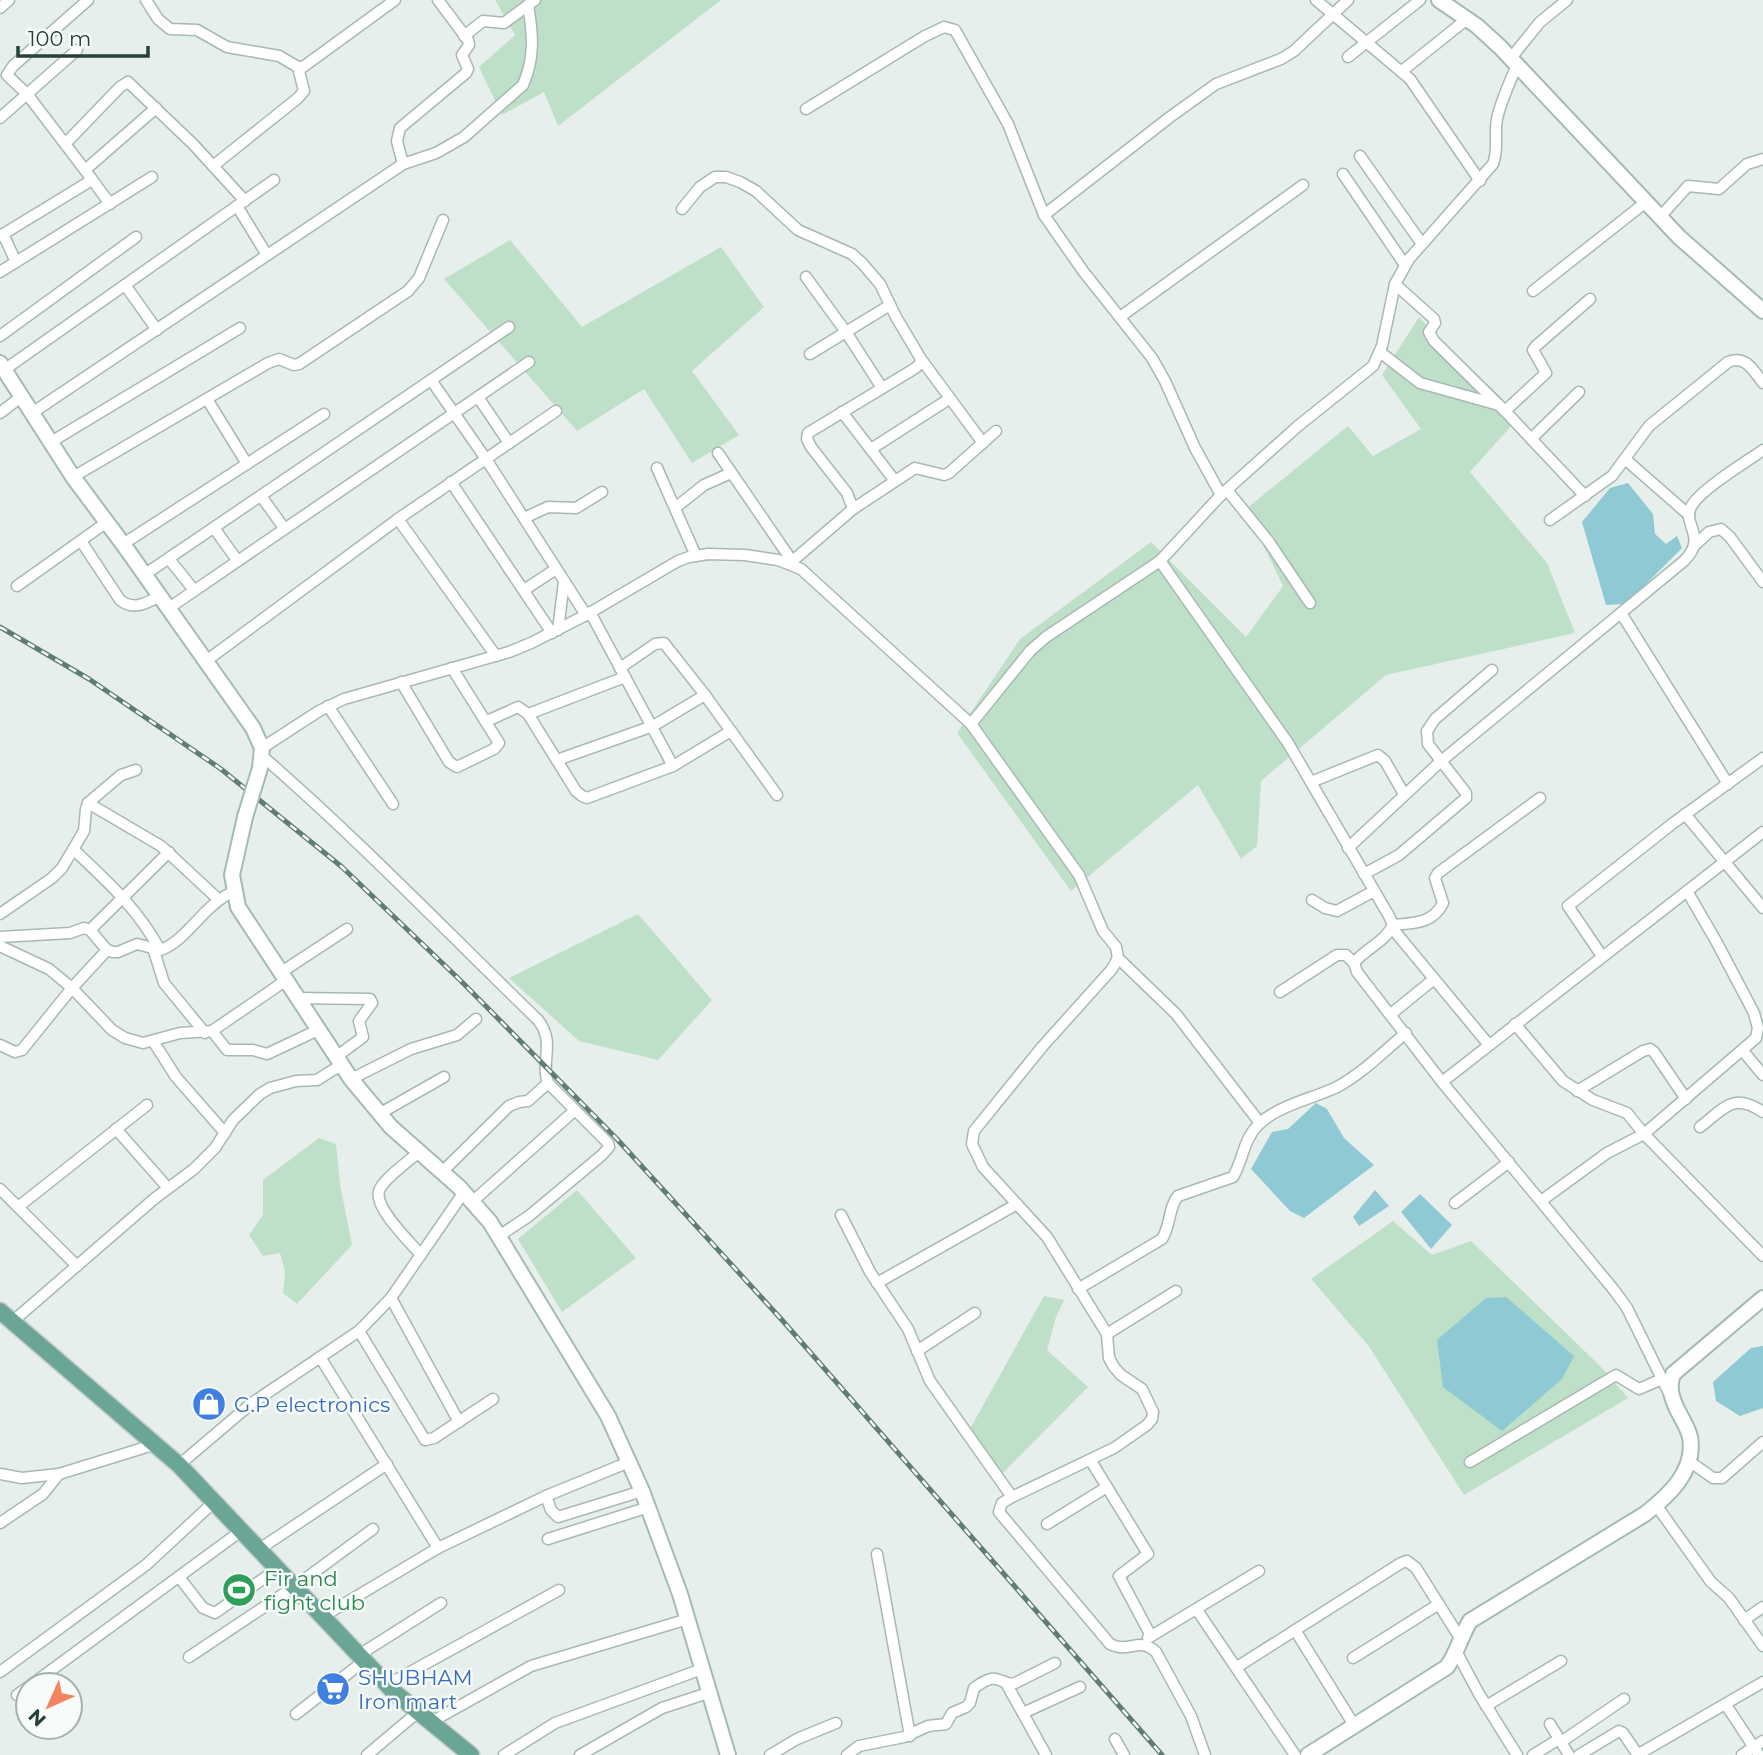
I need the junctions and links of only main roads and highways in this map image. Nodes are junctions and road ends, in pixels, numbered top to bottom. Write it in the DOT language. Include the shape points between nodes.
graph roads {
  1 [pos="1439,0"];
  2 [pos="1763,311"];
  3 [pos="2,366"];
  4 [pos="1763,1298"];
  5 [pos="6,1316"];
  6 [pos="471,1755"];
  7 [pos="728,1755"];
  8 [pos="1308,1755"];
  1 -- 2 [label="main road" via="1514,62 1660,217"];
  3 -- 7 [label="main road, bridge" via="73,477 253,728 261,757 232,875 238,907 351,1079 379,1114 490,1222 608,1416 649,1507"];
  4 -- 8 [label="main road" via="1673,1374 1671,1396 1690,1435 1689,1461 1681,1479 1656,1505 1485,1610 1470,1621 1447,1667"];
  5 -- 6 [label="main road" via="180,1465 387,1685"];
}
